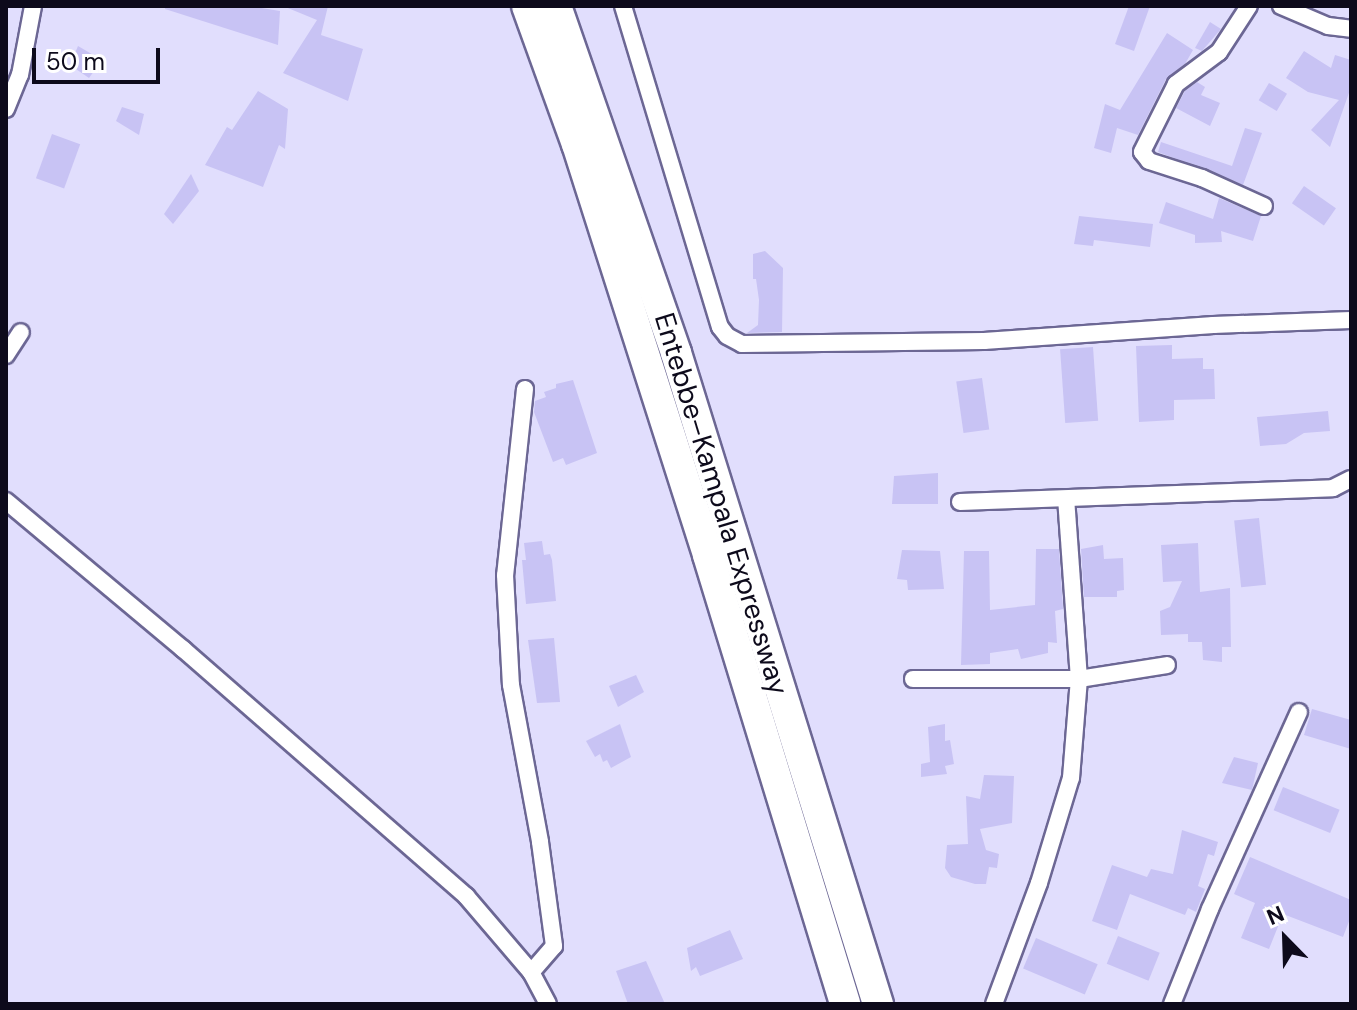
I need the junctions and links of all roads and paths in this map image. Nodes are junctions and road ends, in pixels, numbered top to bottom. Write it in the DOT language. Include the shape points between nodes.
graph roads {
  1 [pos="33,6"];
  2 [pos="527,6"];
  3 [pos="556,6"];
  4 [pos="623,6"];
  5 [pos="1249,6"];
  6 [pos="1281,6"];
  7 [pos="1351,29"];
  8 [pos="6,109"];
  9 [pos="1264,206"];
  10 [pos="1351,320"];
  11 [pos="21,332"];
  12 [pos="6,355"];
  13 [pos="525,389"];
  14 [pos="1351,479"];
  15 [pos="1066,499"];
  16 [pos="6,501"];
  17 [pos="960,502"];
  18 [pos="1167,665"];
  19 [pos="913,679"];
  20 [pos="1079,679"];
  21 [pos="1299,712"];
  22 [pos="531,972"];
  23 [pos="548,1004"];
  24 [pos="845,1004"];
  25 [pos="878,1004"];
  26 [pos="994,1004"];
  27 [pos="1172,1004"];
  1 -- 8 [label="street" via="20,75"];
  2 -- 24 [label="highway, Entebbe–Kampala Expressway" via="577,144 708,555"];
  3 -- 25 [label="highway, Entebbe–Kampala Expressway" via="676,353"];
  4 -- 10 [label="street" via="720,327 742,344 984,341"];
  5 -- 9 [label="street" via="1219,52 1176,84 1142,152 1149,161"];
  6 -- 7 [label="street" via="1328,26"];
  11 -- 12 [label="street"];
  13 -- 22 [label="street" via="505,575 511,685 554,946"];
  14 -- 15 [label="street" via="1333,488"];
  15 -- 17 [label="street"];
  15 -- 20 [label="street"];
  16 -- 22 [label="street" via="466,896"];
  18 -- 20 [label="street"];
  19 -- 20 [label="street"];
  20 -- 26 [label="street" via="1071,778"];
  21 -- 27 [label="street"];
  22 -- 23 [label="street"];
}
